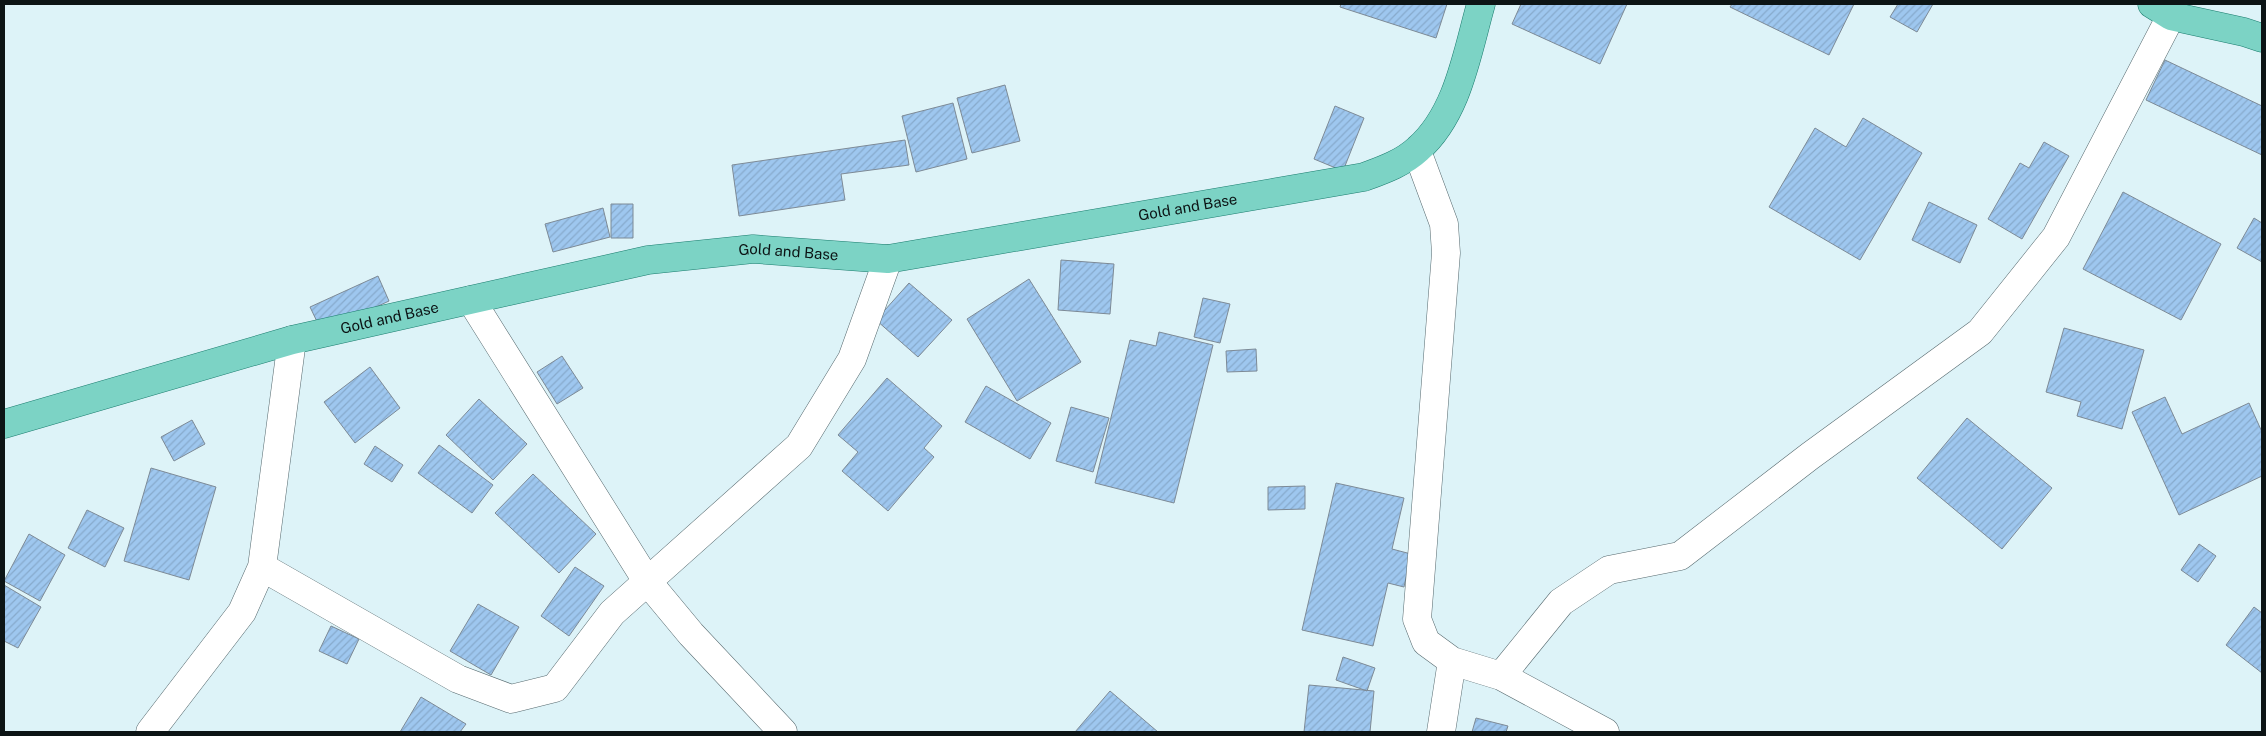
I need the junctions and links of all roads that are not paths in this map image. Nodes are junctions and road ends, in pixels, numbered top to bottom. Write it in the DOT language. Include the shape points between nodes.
graph roads {
  1 [pos="1481,4"];
  2 [pos="2161,10"];
  3 [pos="2262,38"];
  4 [pos="1417,151"];
  5 [pos="888,260"];
  6 [pos="471,300"];
  7 [pos="292,340"];
  8 [pos="4,424"];
  9 [pos="262,567"];
  10 [pos="647,581"];
  11 [pos="1452,661"];
  12 [pos="1501,676"];
  13 [pos="150,732"];
  14 [pos="783,732"];
  15 [pos="1441,732"];
  16 [pos="1605,732"];
  1 -- 4 [label="main road, Gold and Base" via="1452,101 1436,131"];
  2 -- 3 [label="main road"];
  2 -- 12 [label="street" via="2056,237 1980,332 1680,556 1609,570 1561,602"];
  4 -- 5 [label="main road, Gold and Base" via="1393,166 1364,177"];
  4 -- 11 [label="street" via="1444,224 1446,253 1417,620 1426,642"];
  5 -- 6 [label="main road, Gold and Base" via="754,249 648,260"];
  5 -- 10 [label="street" via="852,359 799,446"];
  6 -- 7 [label="main road, Gold and Base"];
  6 -- 10 [label="street"];
  7 -- 8 [label="main road, Gold and Base"];
  7 -- 9 [label="street"];
  9 -- 10 [label="street" via="458,679 511,699 554,688 612,613"];
  9 -- 13 [label="street" via="242,612"];
  10 -- 14 [label="street" via="691,634"];
  11 -- 12 [label="street"];
  11 -- 15 [label="street"];
  12 -- 16 [label="street"];
}
